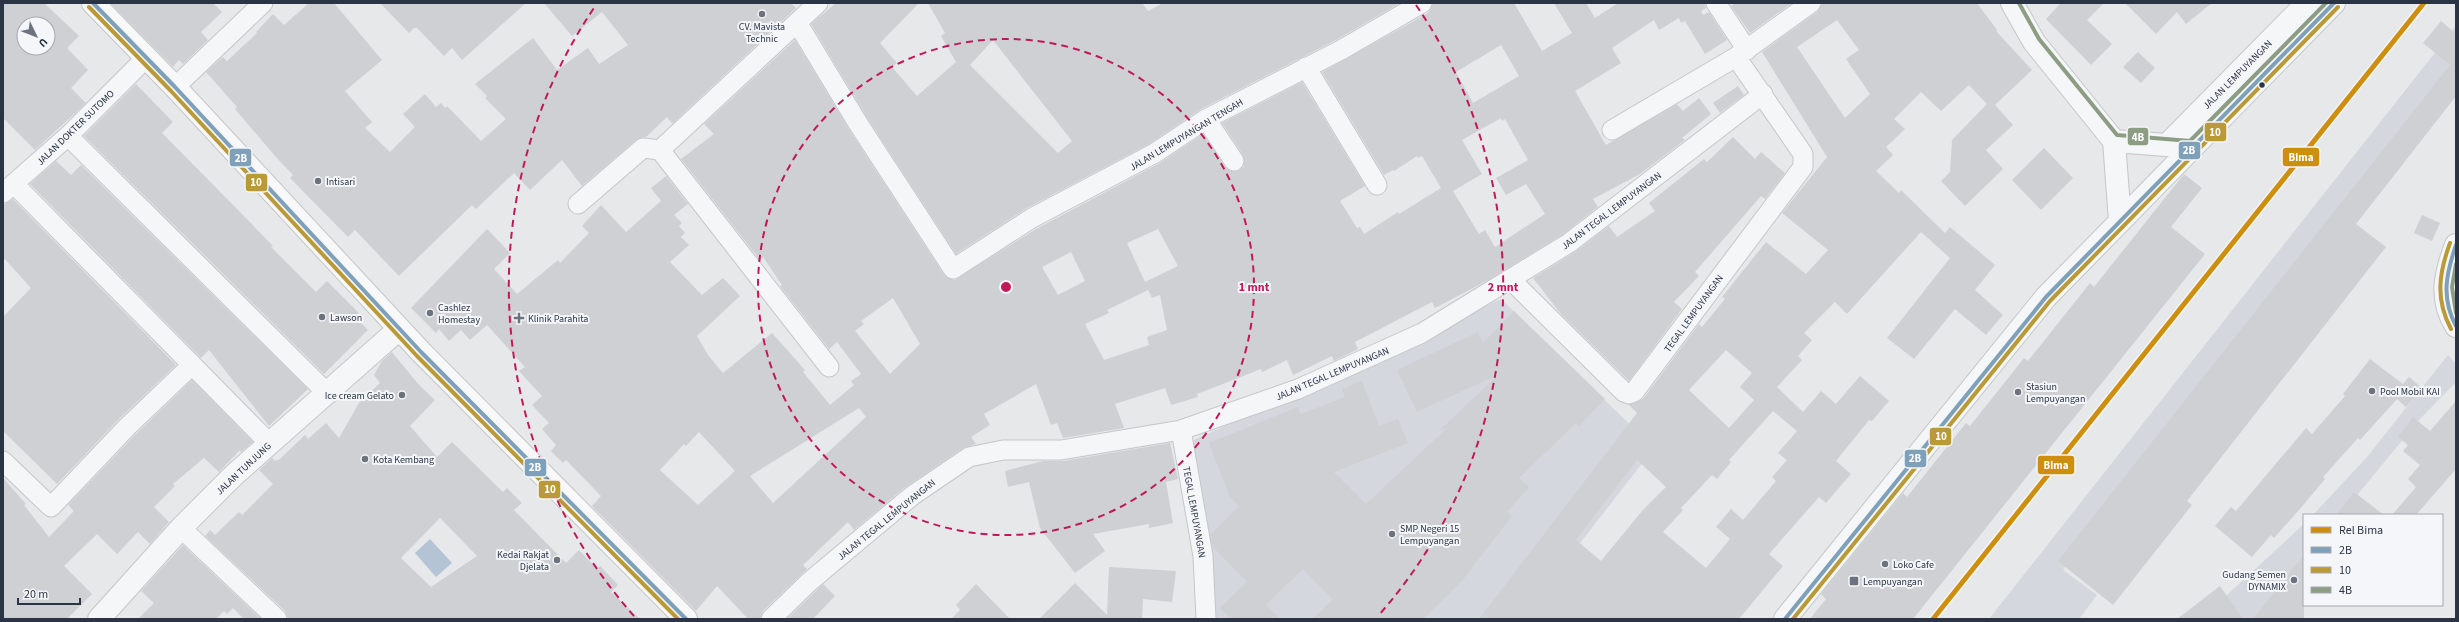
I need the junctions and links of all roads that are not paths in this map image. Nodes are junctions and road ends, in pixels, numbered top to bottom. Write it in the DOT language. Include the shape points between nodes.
graph roads {
  1 [pos="93,3"];
  2 [pos="263,3"];
  3 [pos="818,3"];
  4 [pos="1422,3"];
  5 [pos="1716,3"];
  6 [pos="1811,3"];
  7 [pos="2012,3"];
  8 [pos="2308,3"];
  9 [pos="2334,3"];
  10 [pos="798,24"];
  11 [pos="1742,53"];
  12 [pos="145,59"];
  13 [pos="1306,67"];
  14 [pos="175,87"];
  15 [pos="1762,94"];
  16 [pos="1206,119"];
  17 [pos="1612,130"];
  18 [pos="68,136"];
  19 [pos="2114,141"];
  20 [pos="2167,145"];
  21 [pos="2192,147"];
  22 [pos="660,150"];
  23 [pos="1234,161"];
  24 [pos="1377,185"];
  25 [pos="9,189"];
  26 [pos="578,204"];
  27 [pos="2120,221"];
  28 [pos="2456,246"];
  29 [pos="1510,280"];
  30 [pos="2456,326"];
  31 [pos="399,329"];
  32 [pos="192,366"];
  33 [pos="829,367"];
  34 [pos="328,394"];
  35 [pos="1181,430"];
  36 [pos="269,443"];
  37 [pos="3,461"];
  38 [pos="181,528"];
  39 [pos="98,619"];
  40 [pos="277,619"];
  41 [pos="686,619"];
  42 [pos="771,619"];
  43 [pos="1206,619"];
  44 [pos="1785,619"];
  1 -- 12 [label="main road"];
  2 -- 14 [label="street"];
  3 -- 10 [label="street"];
  4 -- 13 [label="street, JALAN LEMPUYANGAN TENGAH"];
  5 -- 11 [label="street"];
  6 -- 11 [label="street"];
  7 -- 19 [label="street" via="2034,42"];
  8 -- 20 [label="street, JALAN LEMPUYANGAN"];
  9 -- 21 [label="street, JALAN LEMPUYANGAN"];
  10 -- 16 [label="street, JALAN LEMPUYANGAN TENGAH" via="859,125 953,269 1032,218 1155,153"];
  10 -- 22 [label="street"];
  11 -- 15 [label="street"];
  11 -- 17 [label="street"];
  12 -- 14 [label="main road"];
  12 -- 18 [label="street, JALAN DOKTER SUTOMO"];
  13 -- 16 [label="street, JALAN LEMPUYANGAN TENGAH"];
  13 -- 24 [label="street"];
  14 -- 31 [label="main road"];
  15 -- 29 [label="street, JALAN TEGAL LEMPUYANGAN" via="1569,243"];
  15 -- 29 [label="street, TEGAL LEMPUYANGAN" via="1803,154 1803,167 1634,392 1624,392"];
  16 -- 23 [label="street"];
  18 -- 25 [label="street, JALAN DOKTER SUTOMO"];
  18 -- 34 [label="street"];
  19 -- 20 [label="street"];
  19 -- 27 [label="street"];
  20 -- 21 [label="street"];
  21 -- 27 [label="street, JALAN LEMPUYANGAN"];
  22 -- 26 [label="street" via="644,148"];
  22 -- 33 [label="street"];
  25 -- 32 [label="street"];
  27 -- 44 [label="street, JALAN LEMPUYANGAN" via="2046,297"];
  28 -- 30 [label="street" via="2448,267 2444,290 2445,302"];
  29 -- 35 [label="street, JALAN TEGAL LEMPUYANGAN" via="1422,333 1298,389"];
  31 -- 34 [label="street, JALAN TUNJUNG"];
  31 -- 41 [label="main road"];
  32 -- 36 [label="street"];
  32 -- 37 [label="street" via="127,427 51,507"];
  34 -- 36 [label="street, JALAN TUNJUNG"];
  35 -- 42 [label="street, JALAN TEGAL LEMPUYANGAN" via="1061,450 1002,450 969,457 913,495 809,582"];
  35 -- 43 [label="street, TEGAL LEMPUYANGAN" via="1204,556"];
  36 -- 38 [label="street, JALAN TUNJUNG"];
  38 -- 39 [label="street, JALAN TUNJUNG"];
  38 -- 40 [label="street"];
}
